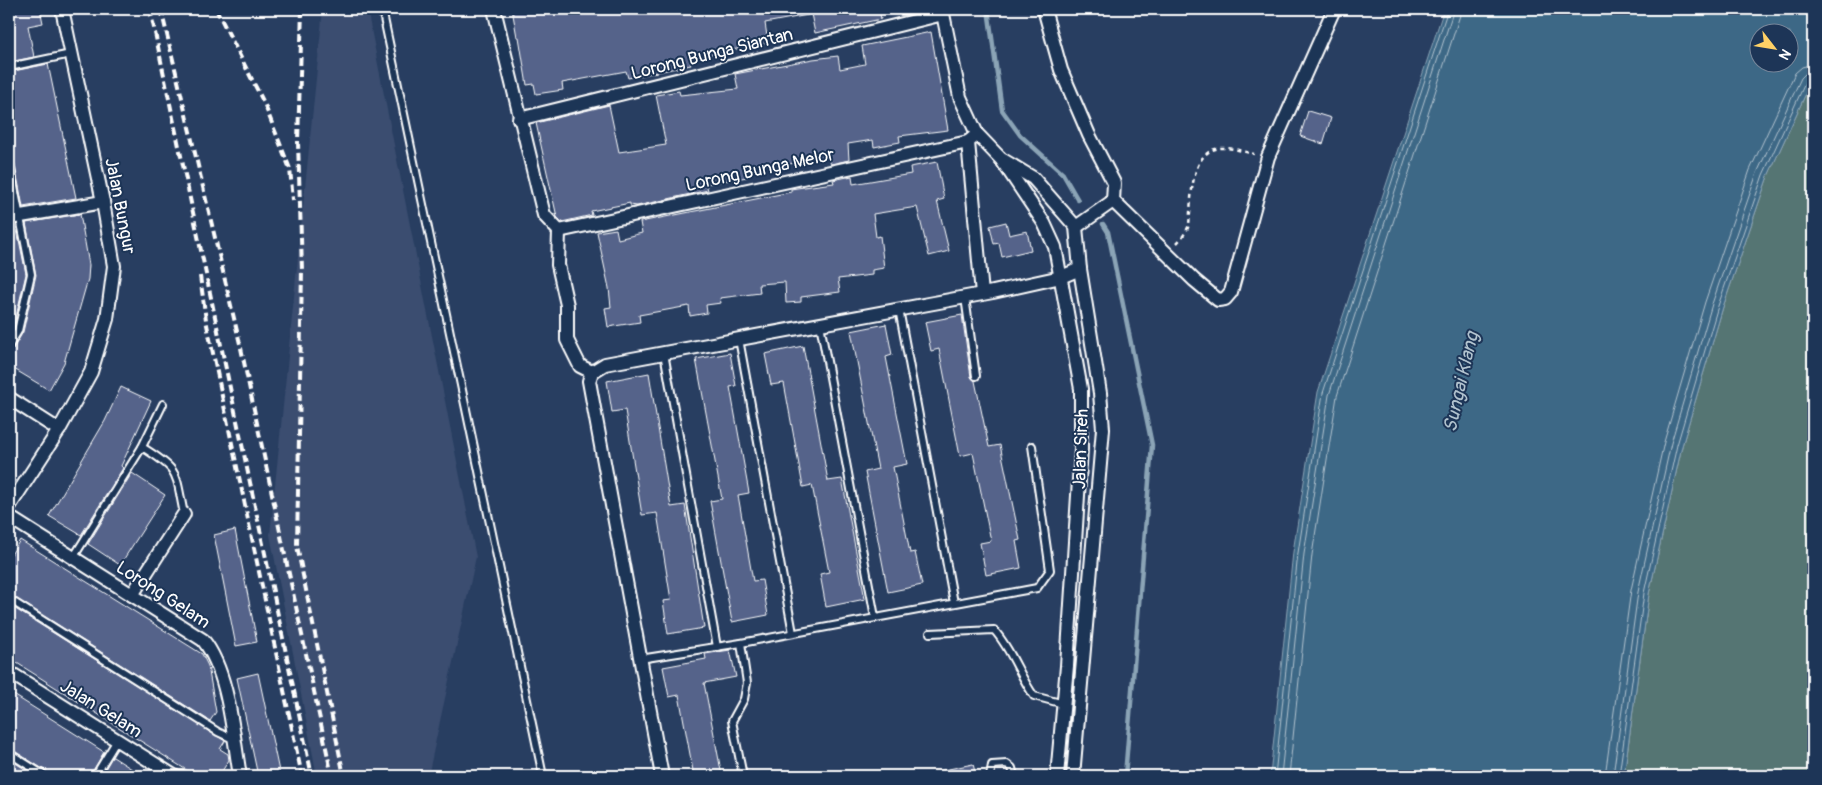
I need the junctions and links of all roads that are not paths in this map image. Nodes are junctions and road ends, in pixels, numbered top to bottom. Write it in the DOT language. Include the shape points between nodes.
graph roads {
  1 [pos="62,9"];
  2 [pos="382,9"];
  3 [pos="494,9"];
  4 [pos="1044,9"];
  5 [pos="1334,9"];
  6 [pos="942,12"];
  7 [pos="71,54"];
  8 [pos="9,67"];
  9 [pos="519,119"];
  10 [pos="972,138"];
  11 [pos="1001,159"];
  12 [pos="9,162"];
  13 [pos="1114,201"];
  14 [pos="103,202"];
  15 [pos="15,217"];
  16 [pos="1076,227"];
  17 [pos="559,232"];
  18 [pos="1080,269"];
  19 [pos="1061,277"];
  20 [pos="982,294"];
  21 [pos="965,297"];
  22 [pos="900,309"];
  23 [pos="820,324"];
  24 [pos="739,339"];
  25 [pos="9,346"];
  26 [pos="664,353"];
  27 [pos="592,372"];
  28 [pos="976,376"];
  29 [pos="9,398"];
  30 [pos="164,404"];
  31 [pos="58,430"];
  32 [pos="1032,446"];
  33 [pos="142,447"];
  34 [pos="9,506"];
  35 [pos="184,514"];
  36 [pos="9,517"];
  37 [pos="73,558"];
  38 [pos="132,595"];
  39 [pos="9,599"];
  40 [pos="954,603"];
  41 [pos="875,617"];
  42 [pos="793,633"];
  43 [pos="930,633"];
  44 [pos="741,643"];
  45 [pos="717,647"];
  46 [pos="640,659"];
  47 [pos="9,672"];
  48 [pos="1064,704"];
  49 [pos="233,739"];
  50 [pos="117,740"];
  51 [pos="9,753"];
  52 [pos="45,776"];
  53 [pos="95,776"];
  54 [pos="174,776"];
  55 [pos="240,776"];
  56 [pos="542,776"];
  57 [pos="662,776"];
  58 [pos="742,776"];
  59 [pos="990,776"];
  60 [pos="1014,776"];
  61 [pos="1057,776"];
  62 [pos="1073,776"];
  1 -- 7 [label="street, Jalan Bungur"];
  2 -- 56 [label="lane"];
  3 -- 9 [label="street"];
  4 -- 13 [label="street" via="1061,70 1114,183"];
  5 -- 13 [label="street" via="1268,157 1231,292 1225,300 1218,300"];
  6 -- 9 [label="street, Lorong Bunga Siantan"];
  6 -- 10 [label="street, Jalan Sireh"];
  7 -- 8 [label="lane"];
  7 -- 14 [label="street, Jalan Bungur"];
  9 -- 17 [label="street" via="544,215"];
  10 -- 11 [label="street, Jalan Sireh"];
  10 -- 17 [label="street, Lorong Bunga Melor"];
  10 -- 20 [label="street"];
  11 -- 16 [label="street, Jalan Sireh" via="1033,178"];
  11 -- 19 [label="street, Jalan Sireh" via="1044,223 1055,247"];
  12 -- 15 [label="lane"];
  13 -- 16 [label="street"];
  14 -- 15 [label="street"];
  14 -- 31 [label="street, Jalan Bungur" via="114,266 107,319 91,372"];
  15 -- 25 [label="lane" via="31,274 18,332"];
  16 -- 18 [label="street, Jalan Sireh"];
  17 -- 27 [label="street" via="558,265 567,305 567,340 580,366"];
  18 -- 19 [label="street"];
  18 -- 62 [label="street, Jalan Sireh" via="1096,360 1103,429"];
  19 -- 20 [label="street"];
  19 -- 48 [label="street, Jalan Sireh" via="1081,388 1082,420"];
  20 -- 21 [label="street"];
  21 -- 22 [label="street"];
  21 -- 28 [label="lane"];
  22 -- 23 [label="street"];
  22 -- 40 [label="lane"];
  23 -- 24 [label="street"];
  23 -- 41 [label="lane"];
  24 -- 26 [label="street"];
  24 -- 42 [label="lane"];
  26 -- 27 [label="street" via="605,364"];
  26 -- 45 [label="lane"];
  27 -- 46 [label="street" via="589,381"];
  29 -- 31 [label="street"];
  30 -- 33 [label="lane"];
  31 -- 34 [label="street, Jalan Bungur"];
  32 -- 40 [label="lane" via="1050,570 1037,588"];
  33 -- 35 [label="lane" via="168,463 174,471"];
  33 -- 37 [label="lane"];
  35 -- 38 [label="street"];
  36 -- 37 [label="street, Lorong Gelam"];
  37 -- 38 [label="street, Lorong Gelam"];
  38 -- 49 [label="street, Lorong Gelam" via="203,640 214,653 221,671"];
  39 -- 49 [label="lane"];
  40 -- 41 [label="lane"];
  41 -- 42 [label="lane"];
  42 -- 44 [label="lane"];
  43 -- 48 [label="lane" via="994,630 1009,648 1034,696"];
  44 -- 45 [label="lane"];
  44 -- 58 [label="lane" via="747,683 744,699 732,721"];
  45 -- 46 [label="lane"];
  46 -- 57 [label="street"];
  47 -- 50 [label="street, Jalan Gelam"];
  48 -- 61 [label="street, Jalan Sireh"];
  49 -- 55 [label="street, Lorong Gelam"];
  50 -- 53 [label="lane"];
  50 -- 54 [label="street, Jalan Gelam"];
  51 -- 52 [label="lane"];
  59 -- 60 [label="lane" via="992,765 1007,764"];
}
